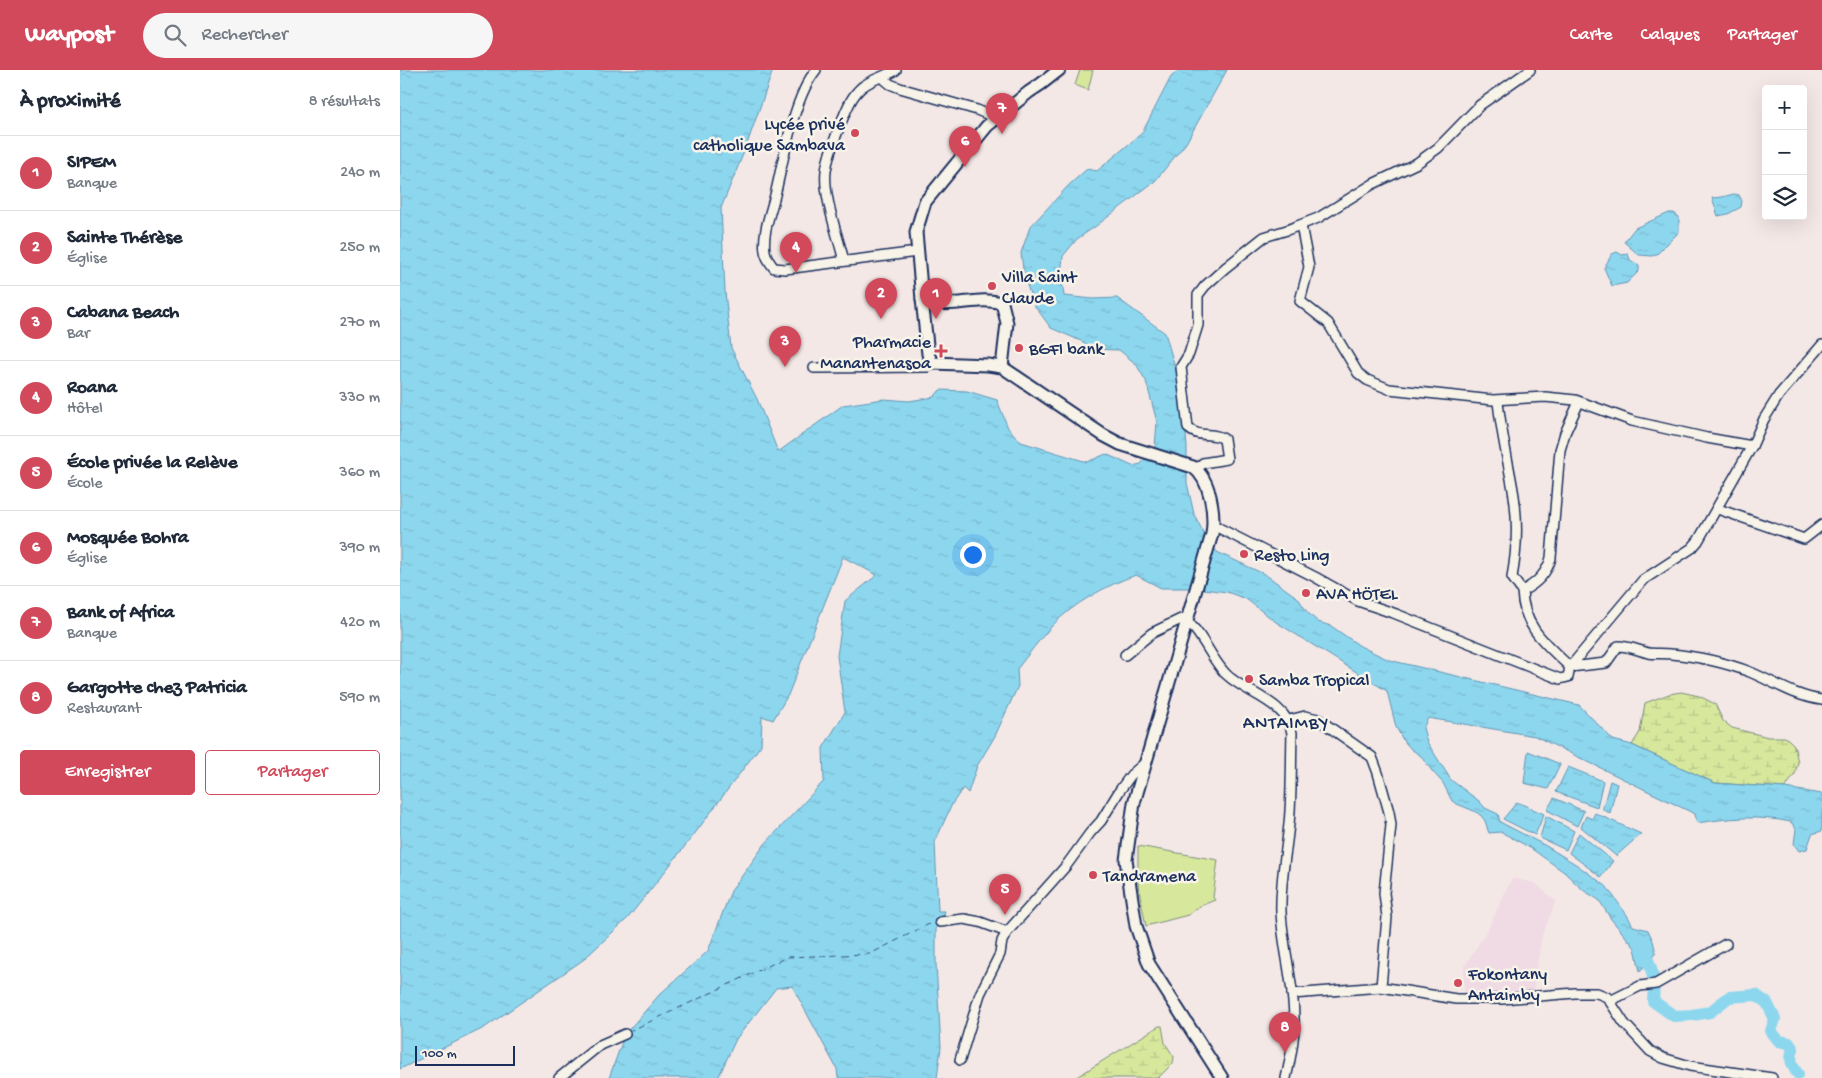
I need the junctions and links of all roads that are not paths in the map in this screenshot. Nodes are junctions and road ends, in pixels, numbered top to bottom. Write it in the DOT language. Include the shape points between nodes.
graph roads {
  1 [pos="816,70"];
  2 [pos="868,70"];
  3 [pos="896,70"];
  4 [pos="1059,70"];
  5 [pos="1530,70"];
  6 [pos="879,78"];
  7 [pos="996,118"];
  8 [pos="1301,225"];
  9 [pos="917,252"];
  10 [pos="844,261"];
  11 [pos="922,299"];
  12 [pos="1822,345"];
  13 [pos="932,362"];
  14 [pos="1002,367"];
  15 [pos="814,368"];
  16 [pos="1498,401"];
  17 [pos="1579,402"];
  18 [pos="1752,446"];
  19 [pos="1194,468"];
  20 [pos="1718,509"];
  21 [pos="1822,525"];
  22 [pos="1213,530"];
  23 [pos="1522,591"];
  24 [pos="1187,620"];
  25 [pos="1125,655"];
  26 [pos="1570,667"];
  27 [pos="1822,700"];
  28 [pos="1288,720"];
  29 [pos="1147,760"];
  30 [pos="940,922"];
  31 [pos="1007,932"];
  32 [pos="1726,944"];
  33 [pos="1381,987"];
  34 [pos="1292,994"];
  35 [pos="1610,1001"];
  36 [pos="625,1034"];
  37 [pos="960,1060"];
  38 [pos="559,1078"];
  39 [pos="1222,1078"];
  40 [pos="1286,1078"];
  41 [pos="1772,1078"];
  1 -- 10 [label="street" via="804,89 786,144 765,251 774,268"];
  2 -- 6 [label="street"];
  3 -- 6 [label="street"];
  4 -- 7 [label="main road"];
  5 -- 8 [label="street" via="1480,105 1424,158"];
  6 -- 7 [label="street" via="900,88"];
  6 -- 10 [label="street" via="861,88 850,103 831,148 826,172 828,198"];
  7 -- 9 [label="main road" via="925,202 916,232"];
  8 -- 16 [label="street" via="1309,267 1300,301 1328,322 1358,373 1389,389"];
  8 -- 19 [label="street" via="1264,237 1198,295 1198,325 1189,354 1181,367 1188,428 1197,434 1224,439 1226,459"];
  9 -- 10 [label="street"];
  9 -- 11 [label="main road"];
  11 -- 13 [label="main road" via="928,354"];
  11 -- 14 [label="main road" via="943,305 1002,302 1007,323"];
  12 -- 18 [label="street" via="1779,395"];
  13 -- 14 [label="main road"];
  13 -- 15 [label="street" via="928,367"];
  14 -- 19 [label="main road" via="1120,444"];
  16 -- 17 [label="street" via="1545,397"];
  16 -- 23 [label="street" via="1514,498 1517,542 1512,577"];
  17 -- 18 [label="street" via="1632,421"];
  17 -- 23 [label="street" via="1560,450 1549,566 1538,581"];
  18 -- 20 [label="street"];
  19 -- 22 [label="main road" via="1200,472 1207,488"];
  20 -- 21 [label="street" via="1804,539"];
  20 -- 26 [label="street" via="1692,548 1643,580"];
  22 -- 24 [label="main road"];
  22 -- 26 [label="street" via="1315,576 1358,601 1560,679 1568,677"];
  23 -- 26 [label="street" via="1522,604 1534,632"];
  24 -- 25 [label="street" via="1181,619 1152,633"];
  24 -- 28 [label="street" via="1227,676 1275,706"];
  24 -- 29 [label="main road"];
  26 -- 27 [label="street" via="1606,663 1618,646 1628,646 1649,653 1722,663"];
  28 -- 33 [label="street" via="1305,716 1318,719 1372,757 1378,773 1391,825 1384,893 1387,917"];
  28 -- 34 [label="street" via="1292,733 1289,824 1281,910"];
  29 -- 31 [label="street" via="1131,775 1066,866"];
  29 -- 39 [label="main road" via="1134,803 1126,860 1136,926 1149,964"];
  30 -- 31 [label="street" via="972,921"];
  31 -- 37 [label="street" via="980,994"];
  32 -- 35 [label="street" via="1655,985 1640,986"];
  33 -- 34 [label="street"];
  33 -- 35 [label="street" via="1456,999 1597,993"];
  34 -- 40 [label="street" via="1294,1026"];
  35 -- 41 [label="street" via="1650,1051 1663,1058"];
  36 -- 38 [label="street" via="600,1045"];
}
